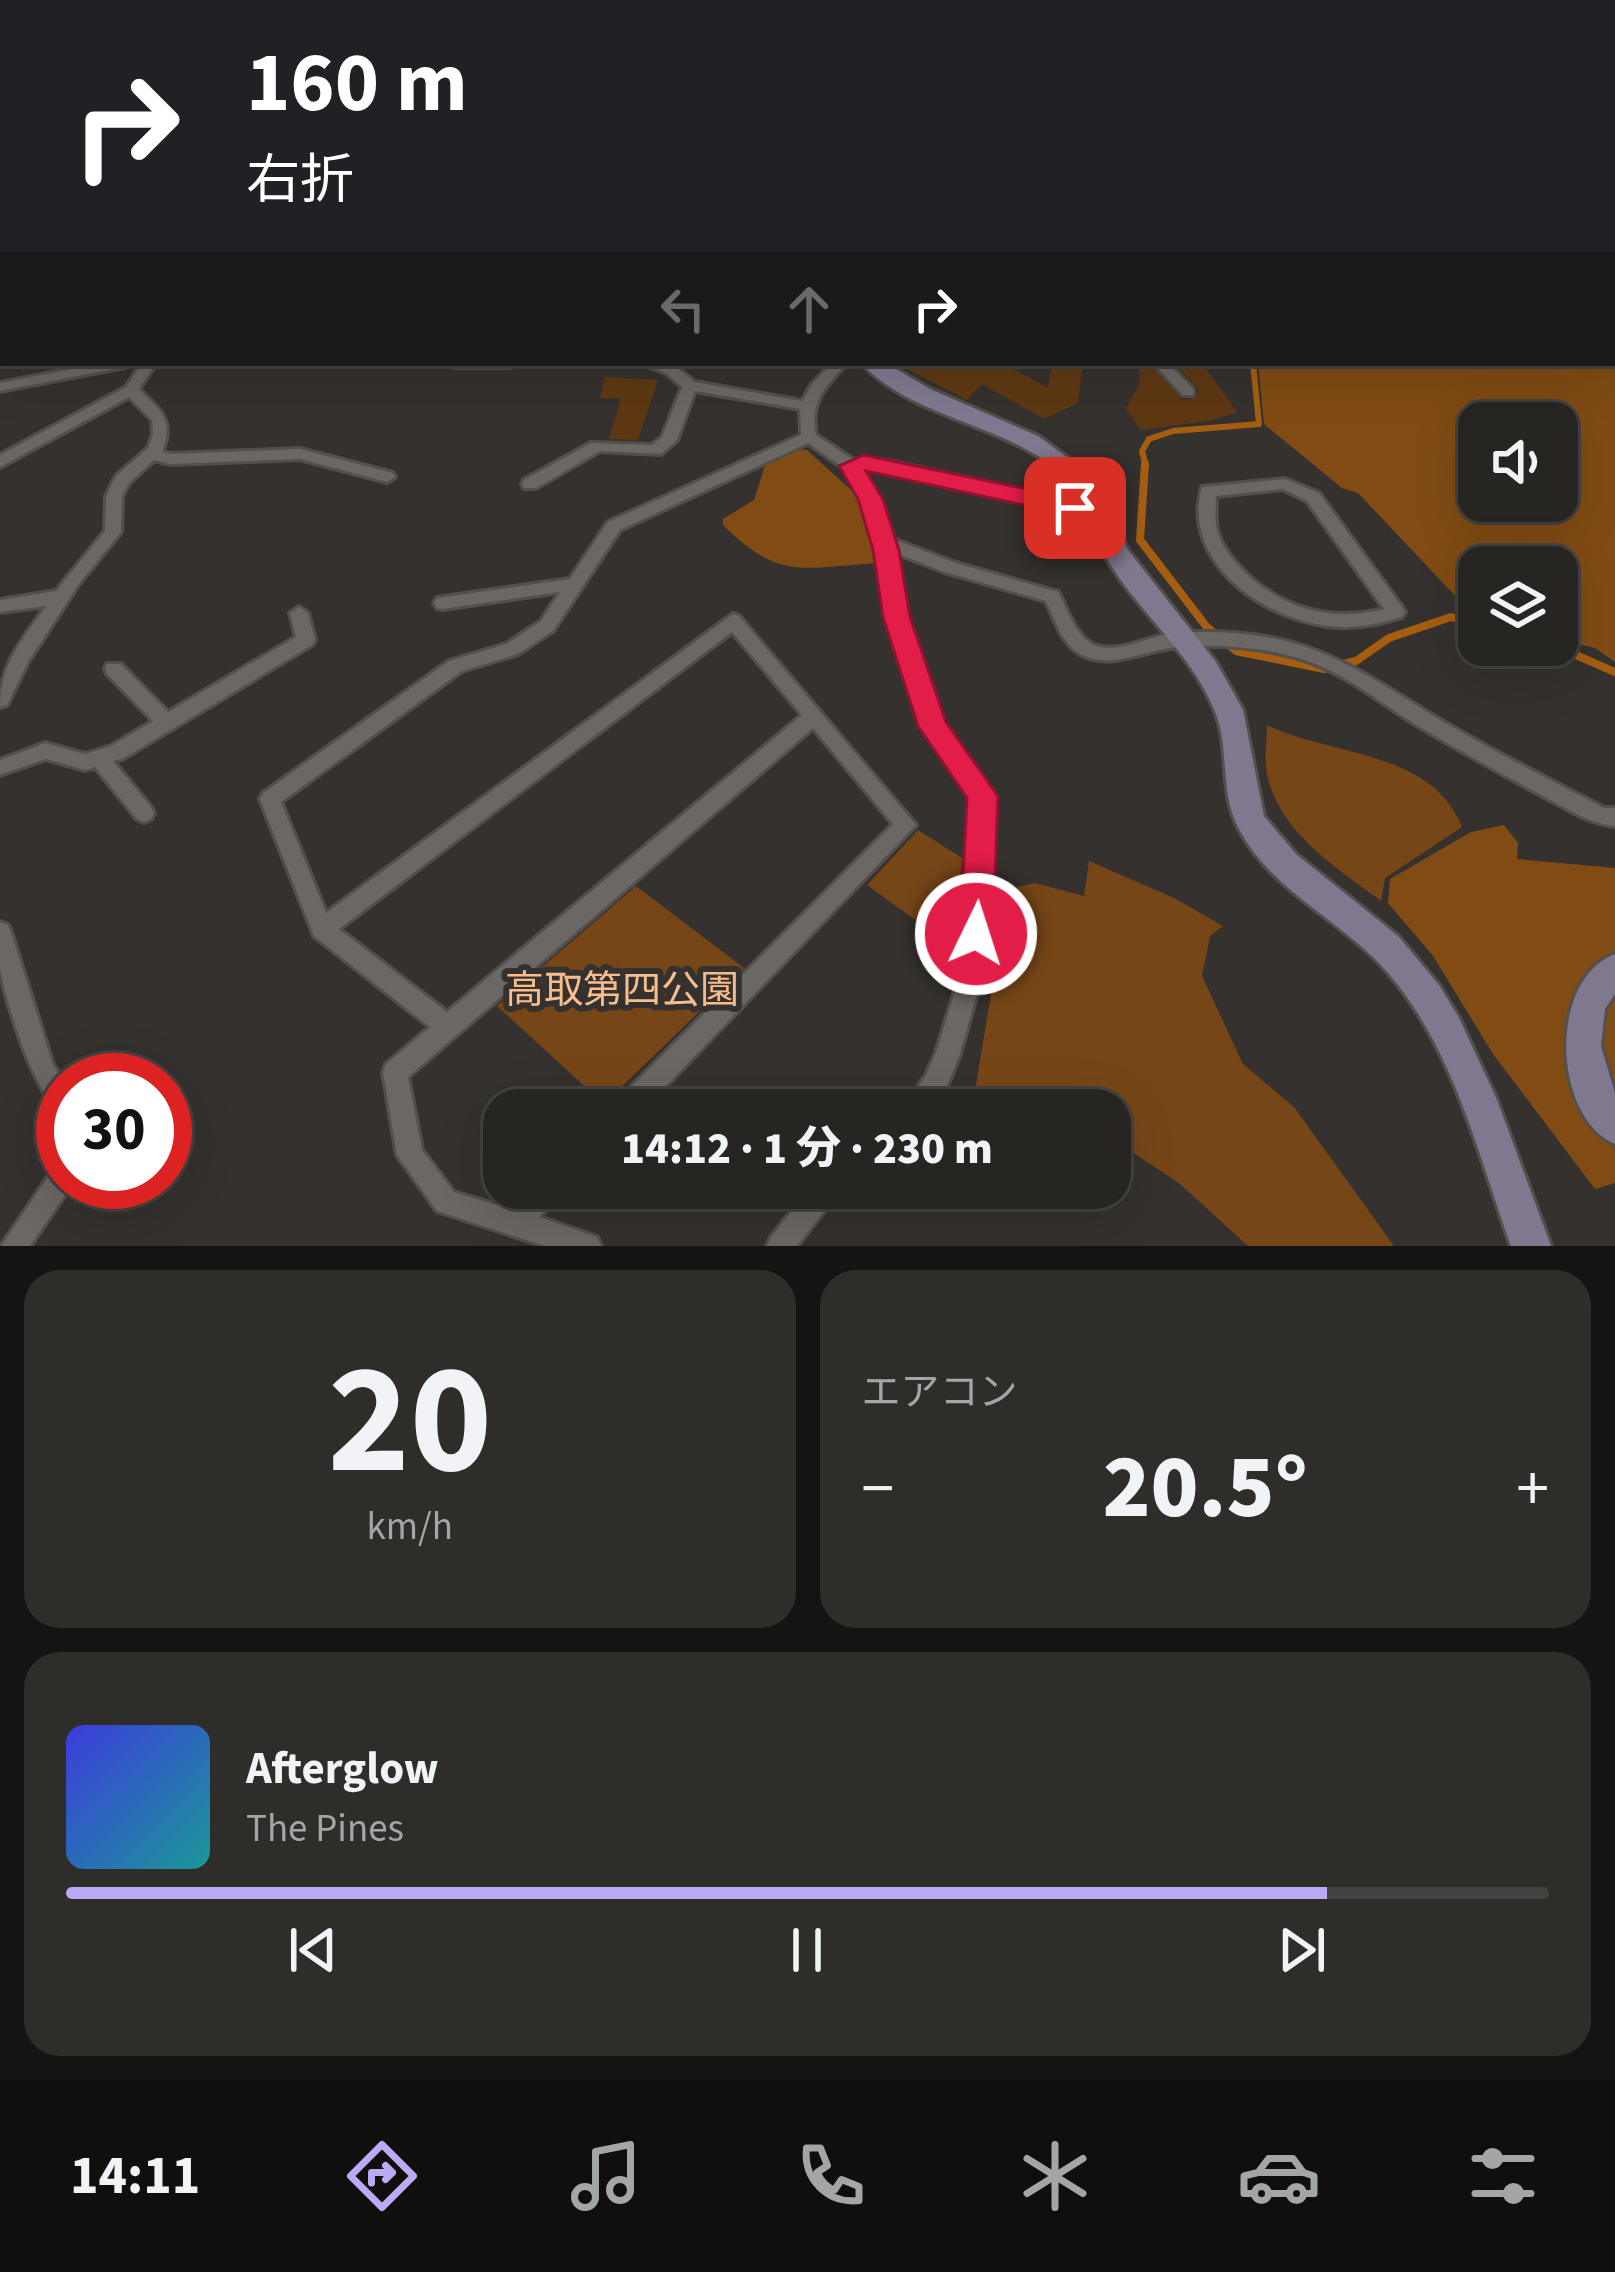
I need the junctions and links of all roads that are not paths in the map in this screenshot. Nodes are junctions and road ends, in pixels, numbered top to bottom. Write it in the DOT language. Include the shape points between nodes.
graph roads {
  1 [pos="109,366"];
  2 [pos="147,366"];
  3 [pos="673,366"];
  4 [pos="837,366"];
  5 [pos="877,366"];
  6 [pos="1163,366"];
  7 [pos="689,386"];
  8 [pos="0,387"];
  9 [pos="131,389"];
  10 [pos="1188,392"];
  11 [pos="806,406"];
  12 [pos="809,437"];
  13 [pos="150,454"];
  14 [pos="0,462"];
  15 [pos="851,466"];
  16 [pos="387,477"];
  17 [pos="530,484"];
  18 [pos="1101,509"];
  19 [pos="884,542"];
  20 [pos="576,584"];
  21 [pos="61,597"];
  22 [pos="443,603"];
  23 [pos="0,607"];
  24 [pos="1290,612"];
  25 [pos="299,613"];
  26 [pos="1180,640"];
  27 [pos="1277,646"];
  28 [pos="114,670"];
  29 [pos="0,700"];
  30 [pos="813,717"];
  31 [pos="167,723"];
  32 [pos="98,758"];
  33 [pos="1,770"];
  34 [pos="144,813"];
  35 [pos="1615,818"];
  36 [pos="322,929"];
  37 [pos="0,932"];
  38 [pos="1615,970"];
  39 [pos="445,1025"];
  40 [pos="38,1053"];
  41 [pos="647,1089"];
  42 [pos="931,1089"];
  43 [pos="1615,1125"];
  44 [pos="41,1209"];
  45 [pos="529,1209"];
  46 [pos="809,1209"];
  47 [pos="515,1223"];
  48 [pos="14,1246"];
  49 [pos="587,1246"];
  50 [pos="780,1246"];
  51 [pos="1531,1246"];
  1 -- 8 [label="street"];
  2 -- 9 [label="street"];
  3 -- 7 [label="street"];
  4 -- 11 [label="street"];
  5 -- 18 [label="street" via="1022,438 1078,475"];
  6 -- 10 [label="street"];
  7 -- 11 [label="street"];
  7 -- 17 [label="street" via="670,440 655,450 597,446"];
  9 -- 13 [label="street" via="159,419"];
  9 -- 14 [label="street"];
  11 -- 12 [label="street"];
  12 -- 15 [label="street"];
  12 -- 20 [label="street" via="614,526"];
  13 -- 16 [label="street" via="300,454"];
  13 -- 21 [label="street" via="114,496 104,549"];
  15 -- 18 [label="street" via="893,467"];
  15 -- 19 [label="street"];
  18 -- 26 [label="street" via="1117,553"];
  19 -- 26 [label="street" via="1052,596 1078,643 1094,652"];
  19 -- 42 [label="street" via="896,617 933,726 982,796 973,968"];
  20 -- 22 [label="street"];
  20 -- 36 [label="street" via="547,626 512,649 456,666 270,799"];
  21 -- 23 [label="street"];
  21 -- 29 [label="street"];
  24 -- 24 [label="street" via="1258,599 1209,536 1208,491 1285,484 1312,497 1396,612 1365,624"];
  24 -- 27 [label="street"];
  25 -- 31 [label="street" via="306,640"];
  26 -- 27 [label="street"];
  26 -- 51 [label="street" via="1232,714 1237,788 1253,825 1280,859 1404,966 1453,1042"];
  27 -- 35 [label="street" via="1363,675 1511,769"];
  28 -- 31 [label="street"];
  30 -- 36 [label="street" via="733,621"];
  30 -- 39 [label="street"];
  30 -- 41 [label="street" via="906,825"];
  31 -- 32 [label="street"];
  32 -- 33 [label="street" via="45,751"];
  32 -- 34 [label="street"];
  36 -- 39 [label="street"];
  37 -- 40 [label="street"];
  38 -- 43 [label="street" via="1595,991 1582,1026 1596,1102"];
  39 -- 47 [label="street" via="394,1072 410,1155 446,1202"];
  44 -- 48 [label="street"];
  45 -- 47 [label="street"];
  46 -- 50 [label="street"];
  47 -- 49 [label="street"];
}
